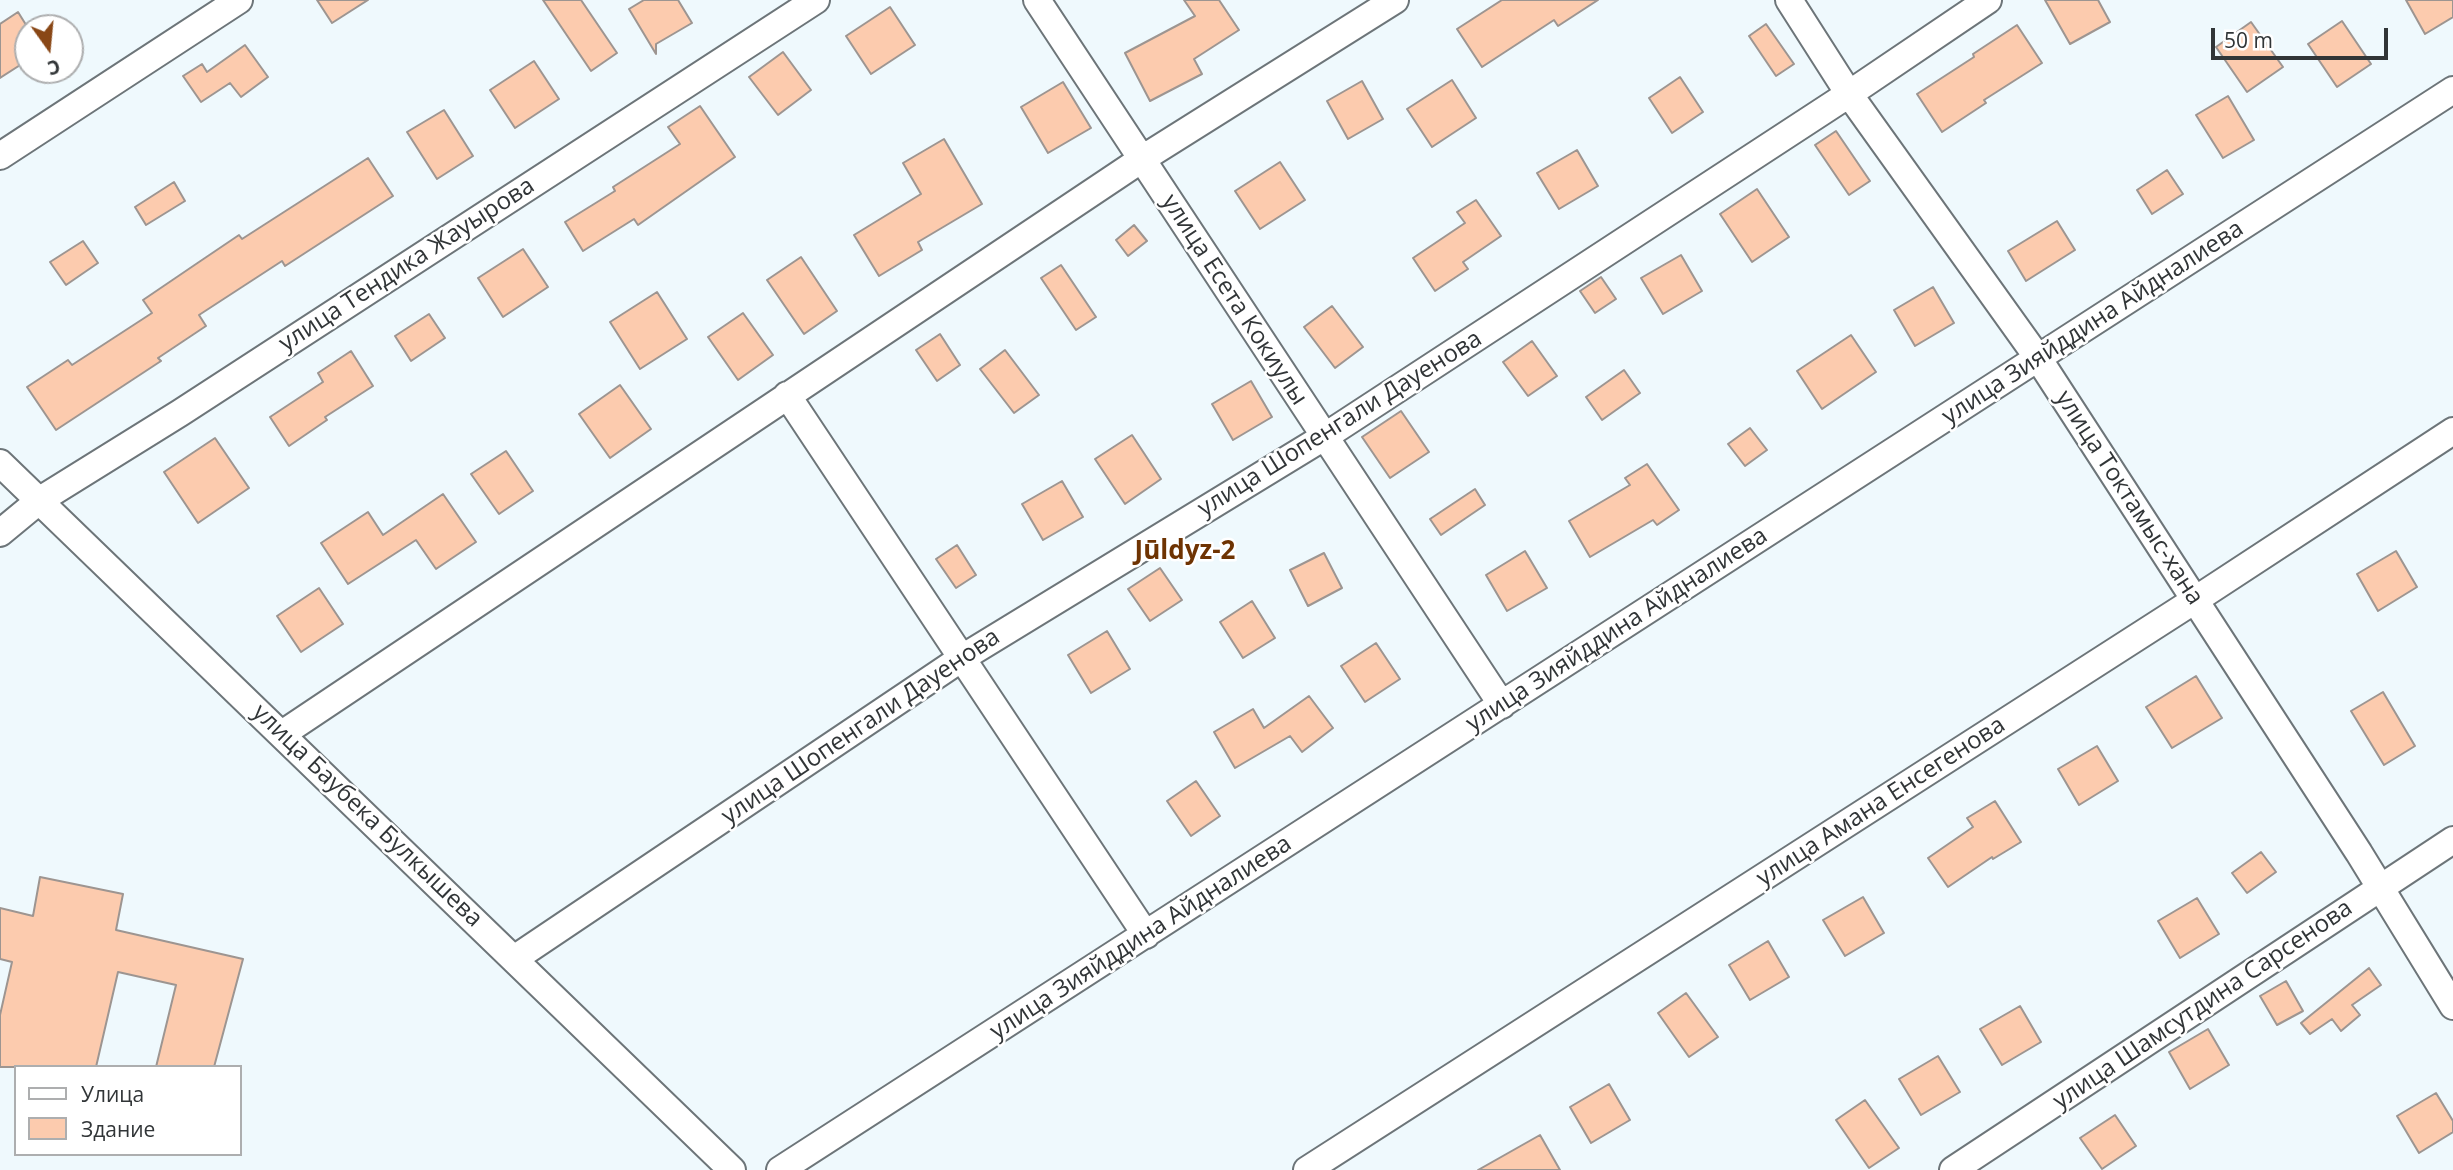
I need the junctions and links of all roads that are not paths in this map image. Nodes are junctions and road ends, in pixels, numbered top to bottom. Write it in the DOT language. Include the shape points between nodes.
graph roads {
  1 [pos="239,0"];
  2 [pos="816,0"];
  3 [pos="1037,0"];
  4 [pos="1395,0"];
  5 [pos="1789,0"];
  6 [pos="1988,0"];
  7 [pos="2453,90"];
  8 [pos="1849,94"];
  9 [pos="0,156"];
  10 [pos="1142,159"];
  11 [pos="2038,358"];
  12 [pos="787,396"];
  13 [pos="2453,431"];
  14 [pos="1324,437"];
  15 [pos="0,463"];
  16 [pos="40,500"];
  17 [pos="0,534"];
  18 [pos="2195,600"];
  19 [pos="962,658"];
  20 [pos="1502,705"];
  21 [pos="282,734"];
  22 [pos="2453,840"];
  23 [pos="2380,888"];
  24 [pos="1146,935"];
  25 [pos="514,959"];
  26 [pos="2453,1006"];
  27 [pos="733,1170"];
  28 [pos="780,1170"];
  29 [pos="1307,1170"];
  30 [pos="1953,1170"];
  1 -- 9 [label="street"];
  2 -- 16 [label="street, улица Тендика Жауырова"];
  3 -- 10 [label="street, улица Есета Кокиулы"];
  4 -- 10 [label="street"];
  5 -- 8 [label="street, улица Токтамыс-хана"];
  6 -- 8 [label="street, улица Шопенгали Дауенова"];
  7 -- 11 [label="street, улица Зияйддина Айдналиева"];
  8 -- 11 [label="street, улица Токтамыс-хана"];
  8 -- 14 [label="street, улица Шопенгали Дауенова"];
  10 -- 12 [label="street"];
  10 -- 14 [label="street, улица Есета Кокиулы"];
  11 -- 18 [label="street, улица Токтамыс-хана"];
  11 -- 20 [label="street, улица Зияйддина Айдналиева"];
  12 -- 19 [label="street"];
  12 -- 21 [label="street"];
  13 -- 18 [label="street, улица Амана Енсегенова"];
  14 -- 19 [label="street, улица Шопенгали Дауенова"];
  14 -- 20 [label="street, улица Есета Кокиулы"];
  15 -- 16 [label="street, улица Баубека Булкышева"];
  16 -- 17 [label="street, улица Тендика Жауырова"];
  16 -- 21 [label="street, улица Баубека Булкышева"];
  18 -- 23 [label="street, улица Токтамыс-хана"];
  18 -- 29 [label="street, улица Амана Енсегенова"];
  19 -- 24 [label="street"];
  19 -- 25 [label="street, улица Шопенгали Дауенова"];
  20 -- 24 [label="street, улица Зияйддина Айдналиева"];
  21 -- 25 [label="street, улица Баубека Булкышева"];
  22 -- 23 [label="street, улица Шамсутдина Сарсенова"];
  23 -- 26 [label="street, улица Токтамыс-хана"];
  23 -- 30 [label="street, улица Шамсутдина Сарсенова"];
  24 -- 28 [label="street, улица Зияйддина Айдналиева"];
  25 -- 27 [label="street, улица Баубека Булкышева"];
}
